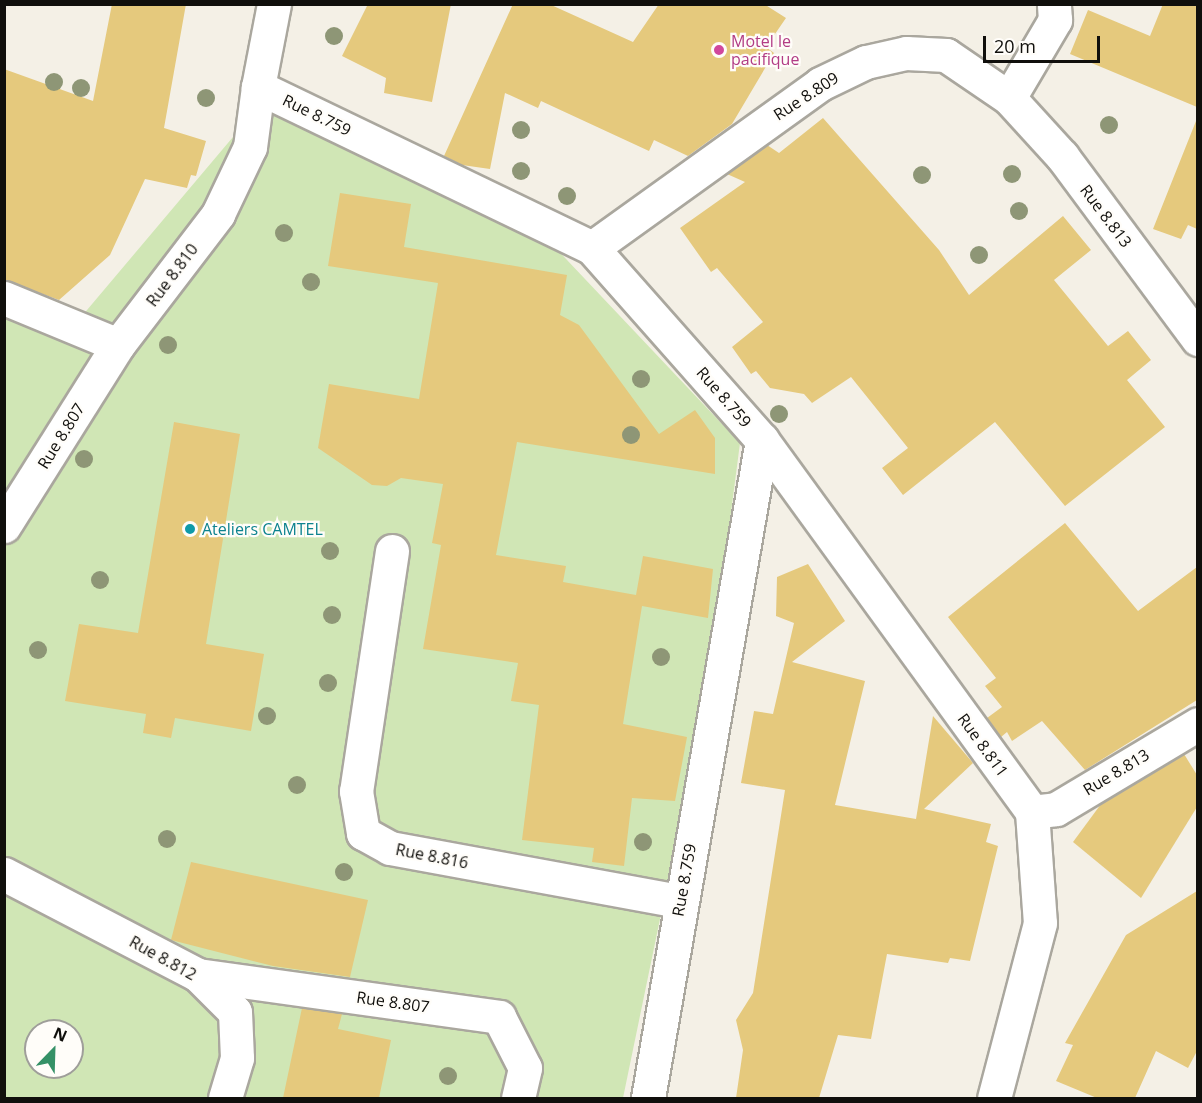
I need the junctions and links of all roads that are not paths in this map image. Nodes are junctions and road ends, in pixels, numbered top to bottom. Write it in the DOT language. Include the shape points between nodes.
graph roads {
  1 [pos="274,4"];
  2 [pos="1054,4"];
  3 [pos="258,87"];
  4 [pos="1009,98"];
  5 [pos="592,248"];
  6 [pos="4,298"];
  7 [pos="1197,339"];
  8 [pos="118,345"];
  9 [pos="762,440"];
  10 [pos="4,526"];
  11 [pos="392,551"];
  12 [pos="1197,724"];
  13 [pos="1032,812"];
  14 [pos="4,874"];
  15 [pos="680,901"];
  16 [pos="198,975"];
  17 [pos="225,1098"];
  18 [pos="518,1098"];
  19 [pos="648,1098"];
  20 [pos="994,1098"];
  1 -- 3 [label="street"];
  2 -- 4 [label="street" via="1055,20"];
  3 -- 5 [label="street, Rue 8.759"];
  3 -- 8 [label="street, Rue 8.810" via="250,147 218,214"];
  4 -- 5 [label="street, Rue 8.809" via="946,55 906,53 866,62 820,84"];
  4 -- 7 [label="street, Rue 8.813" via="1062,156"];
  5 -- 9 [label="street, Rue 8.759"];
  6 -- 8 [label="street"];
  8 -- 10 [label="street, Rue 8.807"];
  9 -- 13 [label="street, Rue 8.811"];
  9 -- 15 [label="street, Rue 8.759"];
  11 -- 15 [label="street, Rue 8.816" via="356,791 363,833 390,848"];
  12 -- 13 [label="street, Rue 8.813" via="1056,809"];
  13 -- 20 [label="street" via="1040,923"];
  14 -- 16 [label="street, Rue 8.812"];
  15 -- 19 [label="street, Rue 8.759"];
  16 -- 17 [label="street, Rue 8.812" via="236,1012 237,1058"];
  16 -- 18 [label="street, Rue 8.807" via="499,1017 525,1068"];
}
